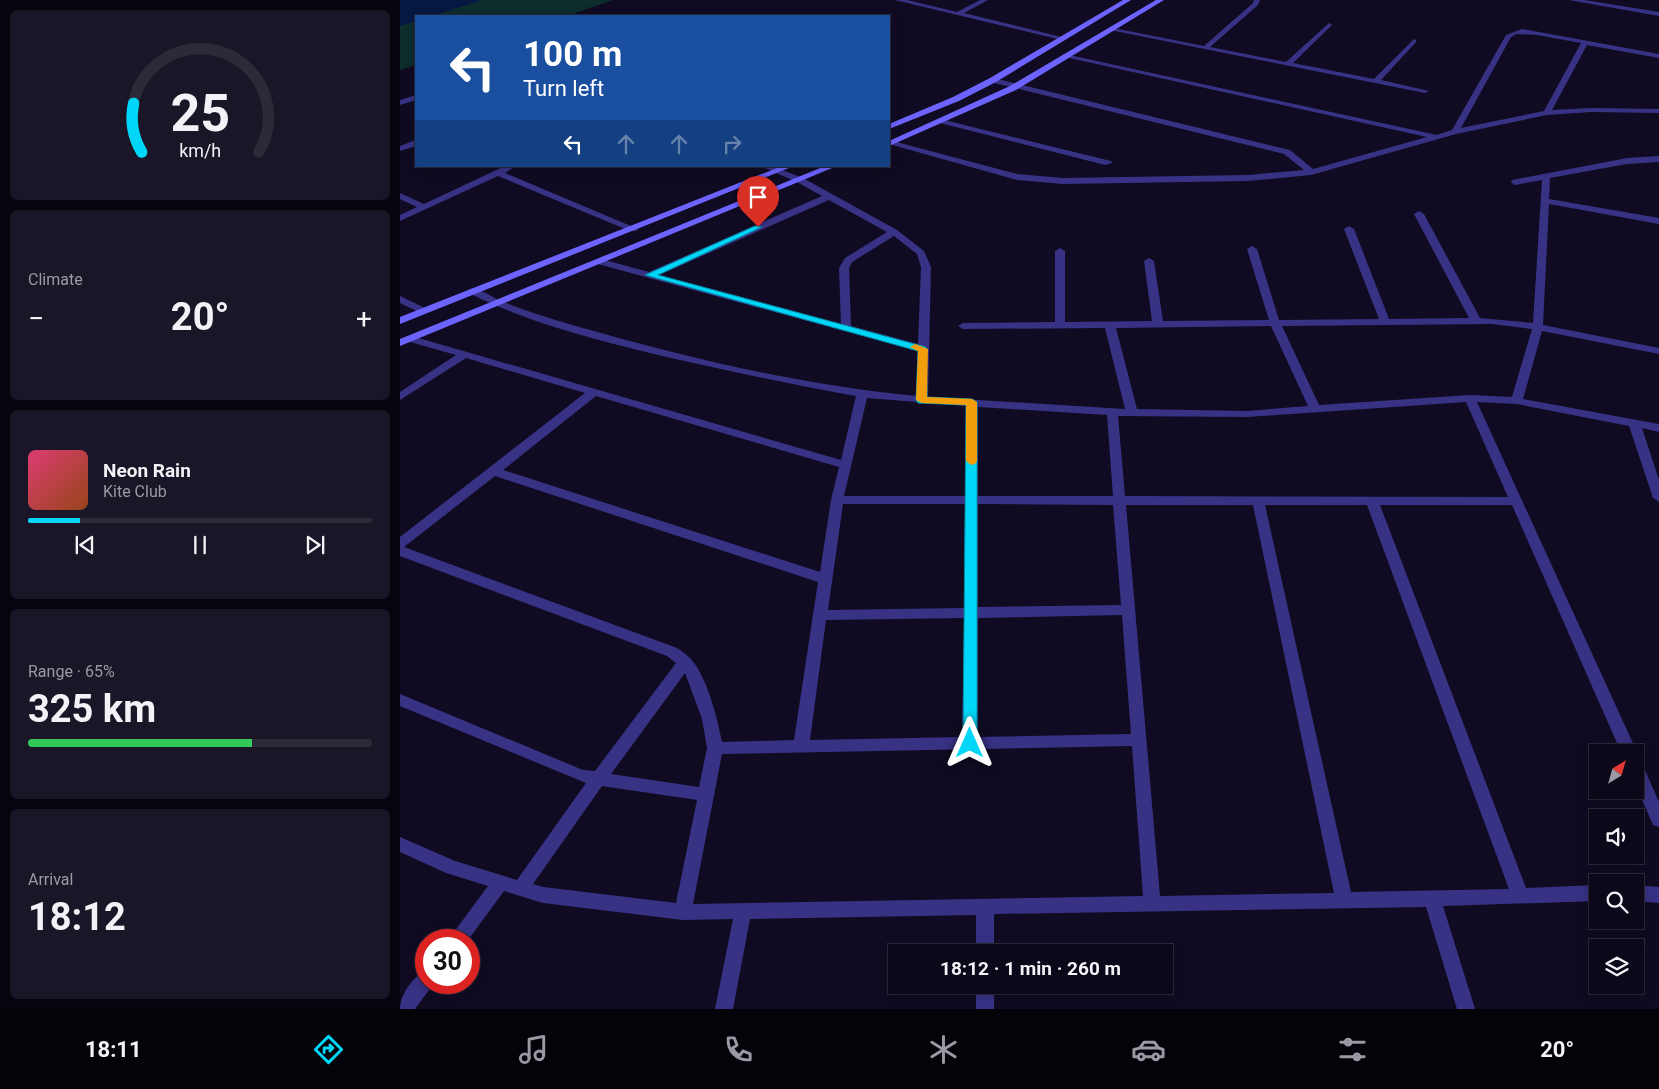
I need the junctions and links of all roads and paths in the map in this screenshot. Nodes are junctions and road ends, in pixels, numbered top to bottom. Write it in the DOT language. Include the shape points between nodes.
graph roads {
  1 [pos="898,0"];
  2 [pos="985,0"];
  3 [pos="1128,0"];
  4 [pos="1161,0"];
  5 [pos="1257,0"];
  6 [pos="1572,0"];
  7 [pos="957,14"];
  8 [pos="1659,14"];
  9 [pos="1329,25"];
  10 [pos="1113,30"];
  11 [pos="1062,38"];
  12 [pos="1414,41"];
  13 [pos="1584,42"];
  14 [pos="1204,48"];
  15 [pos="1069,56"];
  16 [pos="1659,56"];
  17 [pos="1288,64"];
  18 [pos="993,80"];
  19 [pos="1376,81"];
  20 [pos="1018,86"];
  21 [pos="1425,90"];
  22 [pos="415,98"];
  23 [pos="400,104"];
  24 [pos="1659,111"];
  25 [pos="1547,113"];
  26 [pos="943,121"];
  27 [pos="890,126"];
  28 [pos="1455,132"];
  29 [pos="1439,138"];
  30 [pos="415,142"];
  31 [pos="890,143"];
  32 [pos="400,149"];
  33 [pos="1659,159"];
  34 [pos="1108,163"];
  35 [pos="510,167"];
  36 [pos="767,167"];
  37 [pos="788,167"];
  38 [pos="831,167"];
  39 [pos="778,171"];
  40 [pos="1311,172"];
  41 [pos="498,173"];
  42 [pos="1546,177"];
  43 [pos="800,180"];
  44 [pos="1514,182"];
  45 [pos="400,196"];
  46 [pos="830,196"];
  47 [pos="1545,201"];
  48 [pos="424,207"];
  49 [pos="1419,214"];
  50 [pos="400,218"];
  51 [pos="1659,221"];
  52 [pos="633,229"];
  53 [pos="1349,229"];
  54 [pos="894,232"];
  55 [pos="1252,249"];
  56 [pos="1060,251"];
  57 [pos="1150,260"];
  58 [pos="601,262"];
  59 [pos="650,275"];
  60 [pos="473,292"];
  61 [pos="400,299"];
  62 [pos="497,303"];
  63 [pos="423,311"];
  64 [pos="400,320"];
  65 [pos="1476,321"];
  66 [pos="1384,322"];
  67 [pos="1275,323"];
  68 [pos="1158,324"];
  69 [pos="1060,325"];
  70 [pos="1110,325"];
  71 [pos="963,326"];
  72 [pos="1538,327"];
  73 [pos="846,328"];
  74 [pos="411,339"];
  75 [pos="400,344"];
  76 [pos="923,349"];
  77 [pos="1659,351"];
  78 [pos="464,355"];
  79 [pos="594,392"];
  80 [pos="862,394"];
  81 [pos="400,397"];
  82 [pos="1470,398"];
  83 [pos="922,400"];
  84 [pos="1517,401"];
  85 [pos="972,402"];
  86 [pos="1315,409"];
  87 [pos="1112,412"];
  88 [pos="1132,413"];
  89 [pos="1634,423"];
  90 [pos="1659,428"];
  91 [pos="845,465"];
  92 [pos="494,471"];
  93 [pos="1659,498"];
  94 [pos="837,500"];
  95 [pos="971,500"];
  96 [pos="1119,501"];
  97 [pos="1258,501"];
  98 [pos="1372,502"];
  99 [pos="1517,502"];
  100 [pos="400,544"];
  101 [pos="400,551"];
  102 [pos="825,579"];
  103 [pos="1128,610"];
  104 [pos="971,613"];
  105 [pos="820,615"];
  106 [pos="685,662"];
  107 [pos="400,700"];
  108 [pos="1139,740"];
  109 [pos="970,743"];
  110 [pos="1625,744"];
  111 [pos="801,747"];
  112 [pos="715,748"];
  113 [pos="598,779"];
  114 [pos="1644,786"];
  115 [pos="706,795"];
  116 [pos="1659,820"];
  117 [pos="400,844"];
  118 [pos="501,882"];
  119 [pos="521,888"];
  120 [pos="1589,893"];
  121 [pos="1644,894"];
  122 [pos="1659,895"];
  123 [pos="1520,896"];
  124 [pos="1432,899"];
  125 [pos="1344,900"];
  126 [pos="1152,904"];
  127 [pos="986,907"];
  128 [pos="743,910"];
  129 [pos="683,912"];
  130 [pos="465,929"];
  131 [pos="985,944"];
  132 [pos="415,994"];
  133 [pos="985,994"];
  134 [pos="404,1009"];
  135 [pos="724,1009"];
  136 [pos="985,1009"];
  137 [pos="1466,1009"];
  1 -- 7 [label="street"];
  2 -- 7 [label="street"];
  3 -- 11 [label="main road"];
  4 -- 10 [label="main road"];
  5 -- 14 [label="street"];
  6 -- 8 [label="street"];
  7 -- 11 [label="street"];
  9 -- 17 [label="street"];
  10 -- 14 [label="street"];
  10 -- 15 [label="main road"];
  11 -- 18 [label="main road"];
  12 -- 19 [label="street"];
  13 -- 16 [label="street"];
  13 -- 25 [label="street"];
  13 -- 28 [label="street" via="1513,32"];
  14 -- 17 [label="street"];
  15 -- 20 [label="main road"];
  15 -- 29 [label="street"];
  17 -- 19 [label="street"];
  18 -- 20 [label="street"];
  18 -- 27 [label="main road"];
  19 -- 21 [label="street"];
  20 -- 26 [label="main road"];
  20 -- 40 [label="street" via="1287,152"];
  22 -- 23 [label="street"];
  24 -- 25 [label="street"];
  25 -- 28 [label="street"];
  26 -- 31 [label="main road"];
  26 -- 34 [label="street"];
  28 -- 29 [label="street"];
  29 -- 40 [label="street"];
  30 -- 32 [label="street"];
  31 -- 40 [label="street" via="1017,177 1063,181 1248,178"];
  33 -- 42 [label="street" via="1627,161"];
  35 -- 41 [label="street"];
  36 -- 39 [label="street"];
  37 -- 39 [label="main road"];
  38 -- 43 [label="main road"];
  39 -- 43 [label="street"];
  39 -- 52 [label="main road"];
  41 -- 48 [label="street"];
  41 -- 52 [label="street"];
  42 -- 44 [label="street"];
  42 -- 47 [label="street"];
  43 -- 46 [label="street"];
  43 -- 58 [label="main road"];
  45 -- 48 [label="street"];
  46 -- 54 [label="street"];
  46 -- 59 [label="street"];
  47 -- 51 [label="street"];
  47 -- 72 [label="street"];
  48 -- 50 [label="street"];
  49 -- 65 [label="street"];
  52 -- 60 [label="main road"];
  53 -- 66 [label="street"];
  54 -- 73 [label="street" via="848,260 844,268"];
  54 -- 76 [label="street" via="921,253 926,268"];
  55 -- 67 [label="street"];
  56 -- 69 [label="street"];
  57 -- 68 [label="street"];
  58 -- 59 [label="street"];
  58 -- 62 [label="main road"];
  59 -- 73 [label="street"];
  60 -- 62 [label="street"];
  60 -- 63 [label="main road"];
  61 -- 63 [label="street"];
  62 -- 74 [label="main road"];
  62 -- 80 [label="street" via="631,345 786,381"];
  63 -- 64 [label="main road"];
  65 -- 66 [label="street"];
  65 -- 72 [label="street"];
  66 -- 67 [label="street"];
  67 -- 68 [label="street"];
  67 -- 86 [label="street"];
  68 -- 70 [label="street"];
  69 -- 70 [label="street"];
  69 -- 71 [label="street"];
  70 -- 88 [label="street"];
  72 -- 77 [label="street"];
  72 -- 84 [label="street"];
  73 -- 76 [label="street"];
  74 -- 75 [label="main road"];
  74 -- 78 [label="street"];
  76 -- 83 [label="street"];
  78 -- 79 [label="street"];
  78 -- 81 [label="street"];
  79 -- 91 [label="street"];
  79 -- 92 [label="street"];
  80 -- 83 [label="street"];
  80 -- 91 [label="street"];
  82 -- 84 [label="street"];
  82 -- 86 [label="street"];
  82 -- 99 [label="street"];
  83 -- 85 [label="street"];
  84 -- 89 [label="street"];
  85 -- 87 [label="street"];
  85 -- 95 [label="street"];
  86 -- 88 [label="street" via="1247,414"];
  87 -- 88 [label="street"];
  87 -- 96 [label="street"];
  89 -- 90 [label="street"];
  89 -- 93 [label="street"];
  91 -- 94 [label="street"];
  92 -- 100 [label="street"];
  92 -- 102 [label="street"];
  94 -- 95 [label="street"];
  94 -- 102 [label="street"];
  95 -- 96 [label="street"];
  95 -- 104 [label="street"];
  96 -- 97 [label="street"];
  96 -- 103 [label="street"];
  97 -- 98 [label="street"];
  97 -- 125 [label="street"];
  98 -- 99 [label="street"];
  98 -- 123 [label="street"];
  99 -- 110 [label="street"];
  101 -- 106 [label="street" via="672,652"];
  102 -- 105 [label="street"];
  103 -- 104 [label="street"];
  103 -- 108 [label="street"];
  104 -- 105 [label="street"];
  104 -- 109 [label="street"];
  105 -- 111 [label="street"];
  106 -- 112 [label="street" via="705,700"];
  106 -- 113 [label="street"];
  107 -- 113 [label="street" via="582,776"];
  108 -- 109 [label="street"];
  108 -- 126 [label="street"];
  109 -- 111 [label="street"];
  111 -- 112 [label="street"];
  112 -- 115 [label="street"];
  113 -- 115 [label="street"];
  113 -- 119 [label="street"];
  114 -- 116 [label="street"];
  115 -- 129 [label="street"];
  117 -- 118 [label="street" via="452,868"];
  118 -- 119 [label="street"];
  118 -- 130 [label="street"];
  119 -- 129 [label="street" via="542,895"];
  120 -- 123 [label="street"];
  121 -- 122 [label="street"];
  123 -- 124 [label="street"];
  124 -- 125 [label="street"];
  124 -- 137 [label="street"];
  125 -- 126 [label="street"];
  126 -- 127 [label="street"];
  127 -- 128 [label="street"];
  127 -- 131 [label="street"];
  128 -- 129 [label="street"];
  128 -- 135 [label="street"];
  132 -- 134 [label="street"];
  133 -- 136 [label="street"];
}
